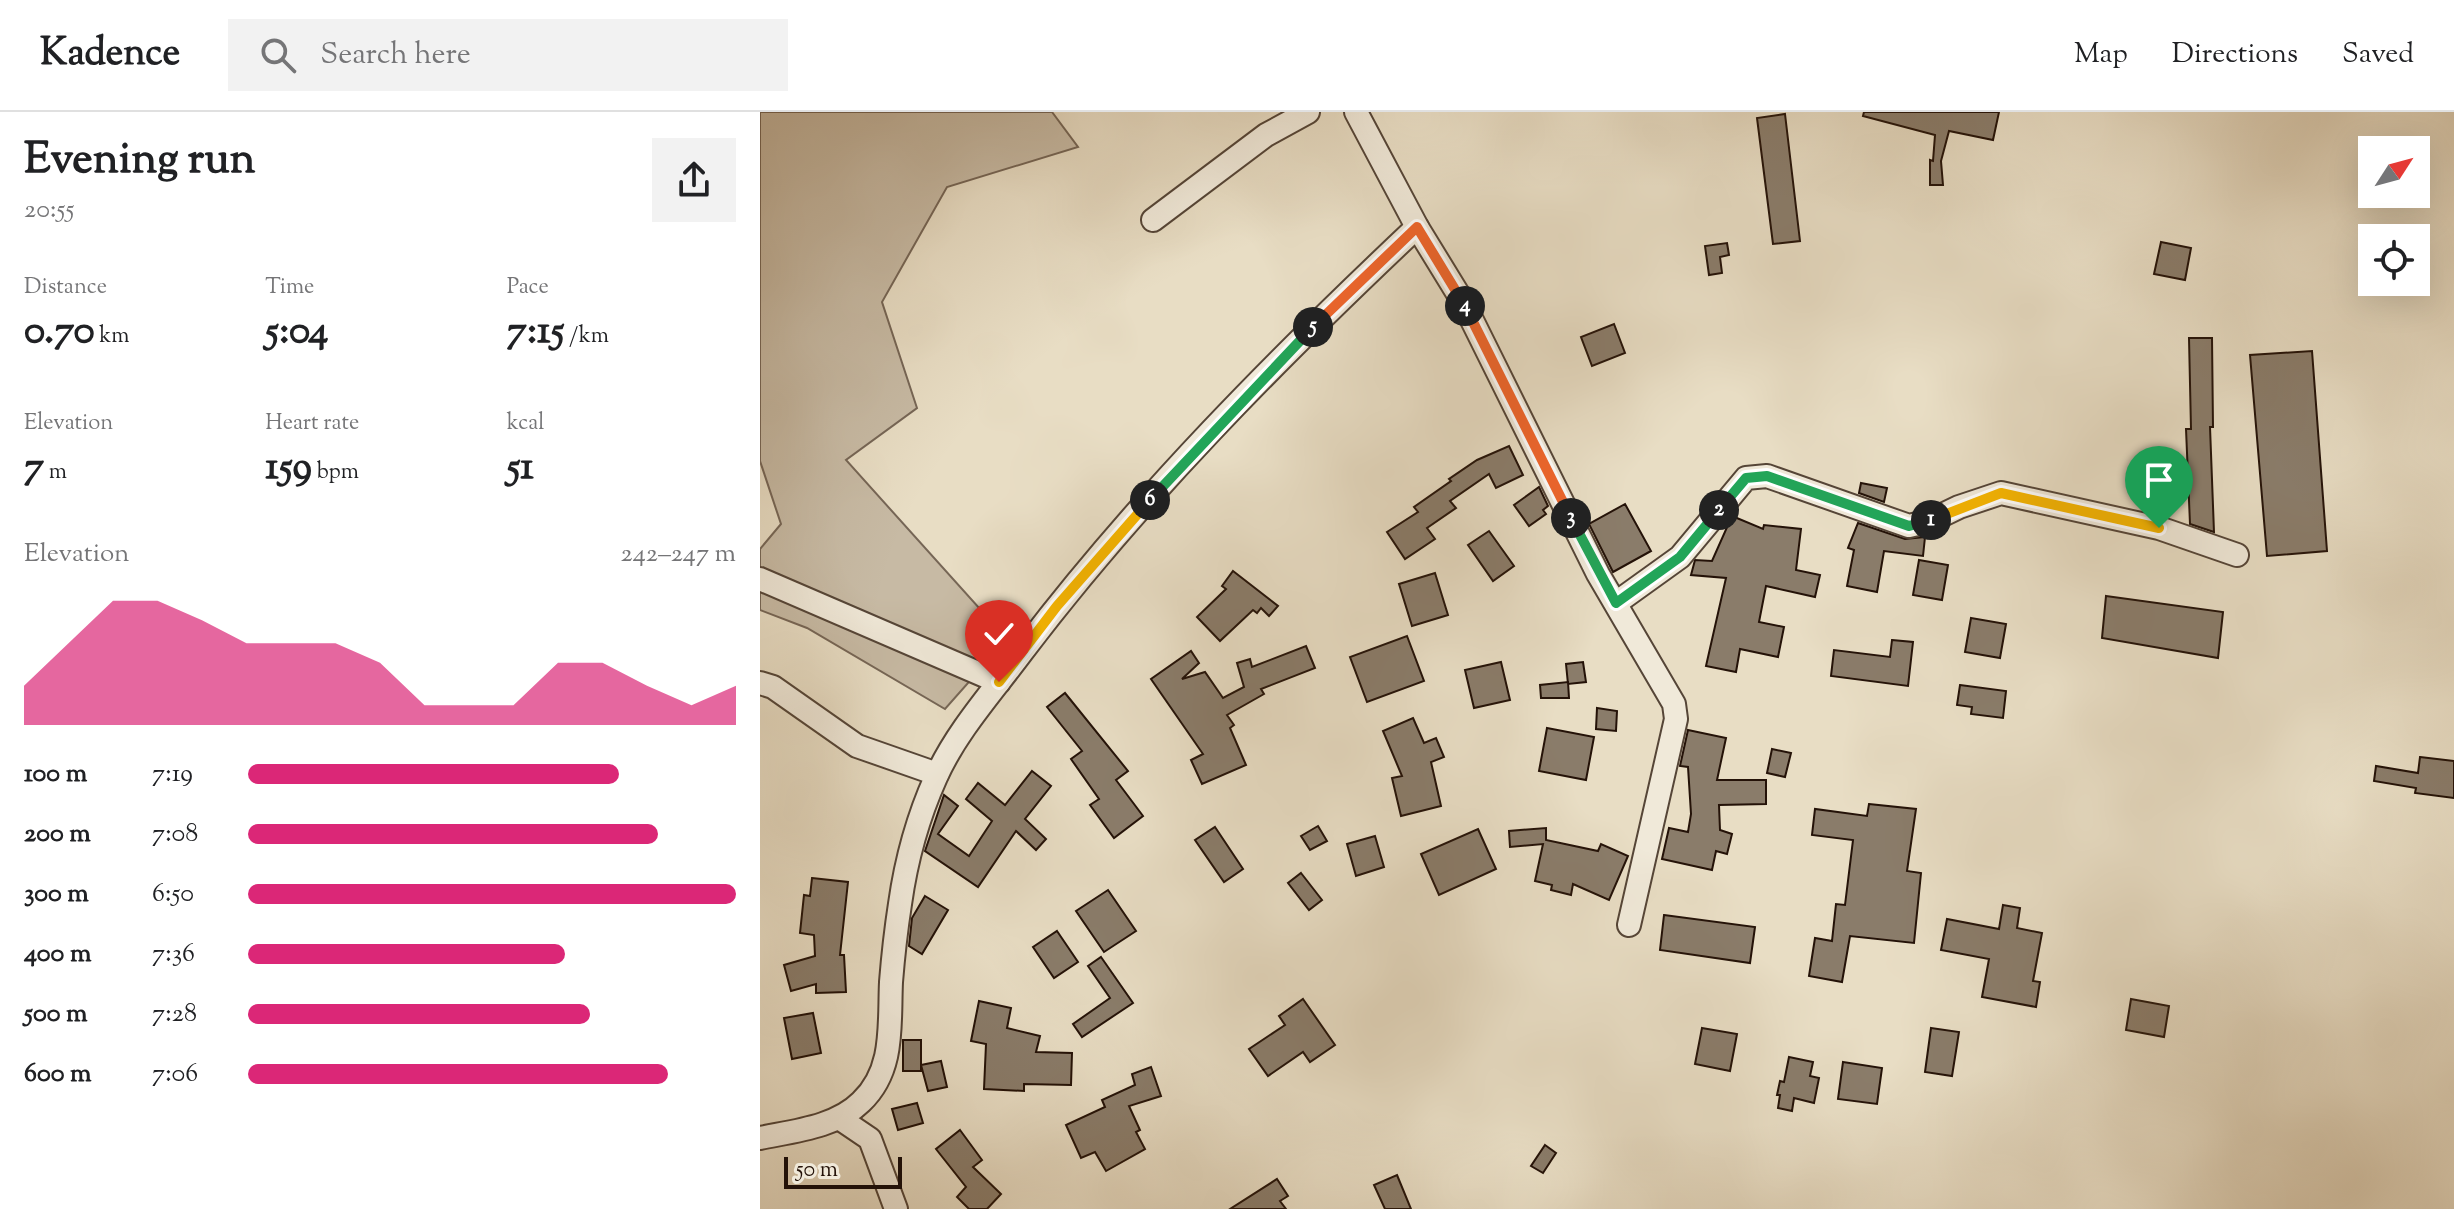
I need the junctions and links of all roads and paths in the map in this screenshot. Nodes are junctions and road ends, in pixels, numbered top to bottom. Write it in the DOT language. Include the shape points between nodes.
graph roads {
  1 [pos="1308,112"];
  2 [pos="1356,112"];
  3 [pos="1153,220"];
  4 [pos="1417,227"];
  5 [pos="2237,555"];
  6 [pos="760,579"];
  7 [pos="1616,603"];
  8 [pos="999,682"];
  9 [pos="760,683"];
  10 [pos="937,774"];
  11 [pos="1629,925"];
  12 [pos="839,1118"];
  13 [pos="760,1138"];
  14 [pos="896,1209"];
  1 -- 3 [label="street" via="1266,135"];
  2 -- 4 [label="street"];
  4 -- 7 [label="street" via="1463,302"];
  4 -- 8 [label="street" via="1179,466 1057,606"];
  5 -- 7 [label="street" via="2159,528 2001,493 1909,526 1767,476 1746,478 1680,557"];
  6 -- 8 [label="street"];
  7 -- 11 [label="street" via="1662,680 1676,719"];
  8 -- 10 [label="street"];
  9 -- 10 [label="street" via="857,746"];
  10 -- 12 [label="street" via="917,824 900,903 890,1040 882,1073 862,1102"];
  12 -- 13 [label="street"];
  12 -- 14 [label="street" via="870,1139"];
}
